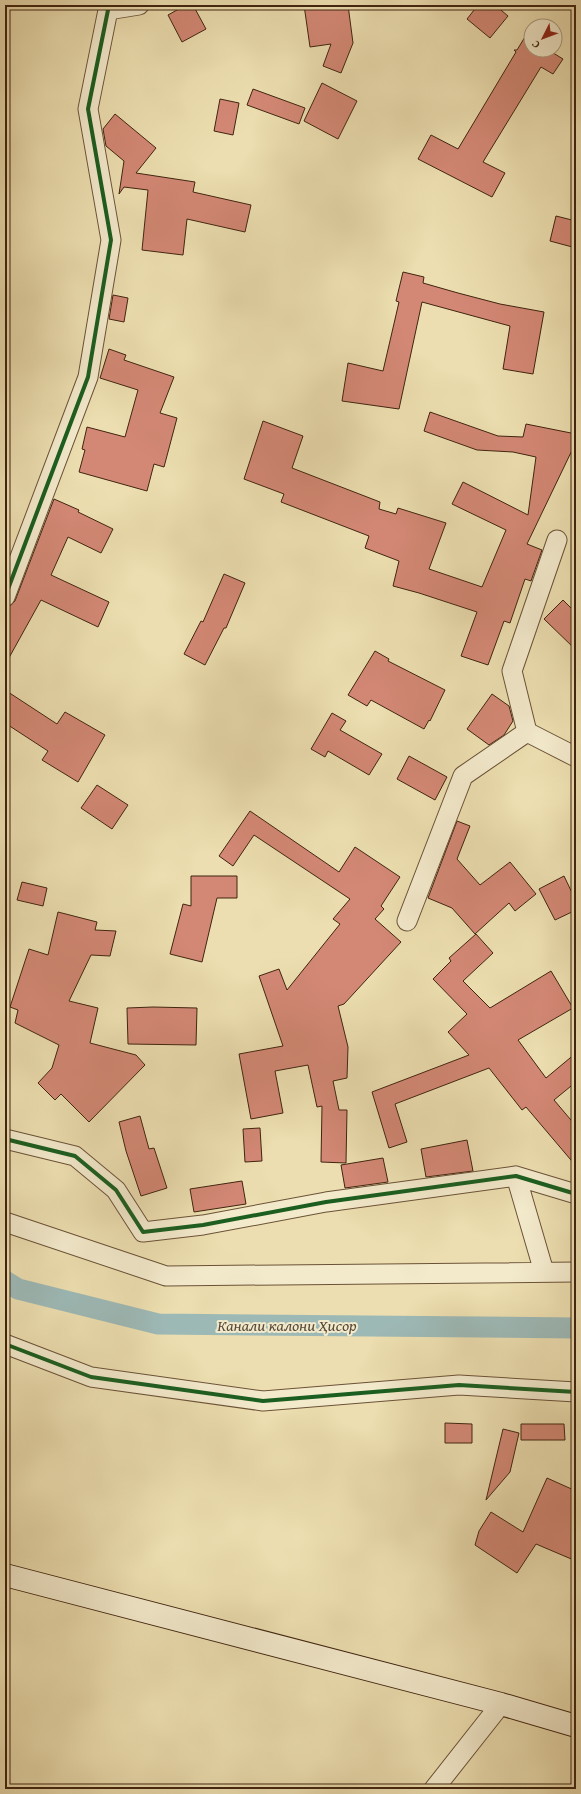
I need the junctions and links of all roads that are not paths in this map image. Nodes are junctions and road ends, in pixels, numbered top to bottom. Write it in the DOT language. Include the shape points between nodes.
graph roads {
  1 [pos="139,5"];
  2 [pos="108,7"];
  3 [pos="558,540"];
  4 [pos="5,597"];
  5 [pos="527,732"];
  6 [pos="576,757"];
  7 [pos="407,921"];
  8 [pos="5,1139"];
  9 [pos="516,1176"];
  10 [pos="576,1194"];
  11 [pos="5,1222"];
  12 [pos="544,1272"];
  13 [pos="576,1272"];
  14 [pos="5,1344"];
  15 [pos="576,1392"];
  16 [pos="5,1575"];
  17 [pos="501,1704"];
  18 [pos="576,1726"];
  19 [pos="434,1789"];
  1 -- 2 [label="street"];
  2 -- 4 [label="street" via="88,109 111,240 88,377"];
  3 -- 5 [label="street" via="512,671"];
  5 -- 6 [label="street"];
  5 -- 7 [label="street" via="463,776"];
  8 -- 9 [label="street" via="75,1156 116,1190 143,1232 203,1225 326,1202"];
  9 -- 10 [label="street"];
  9 -- 12 [label="street"];
  11 -- 12 [label="street" via="166,1276"];
  12 -- 13 [label="street"];
  14 -- 15 [label="street" via="91,1377 263,1401 459,1385"];
  16 -- 17 [label="main road"];
  17 -- 18 [label="main road"];
  17 -- 19 [label="street"];
}
